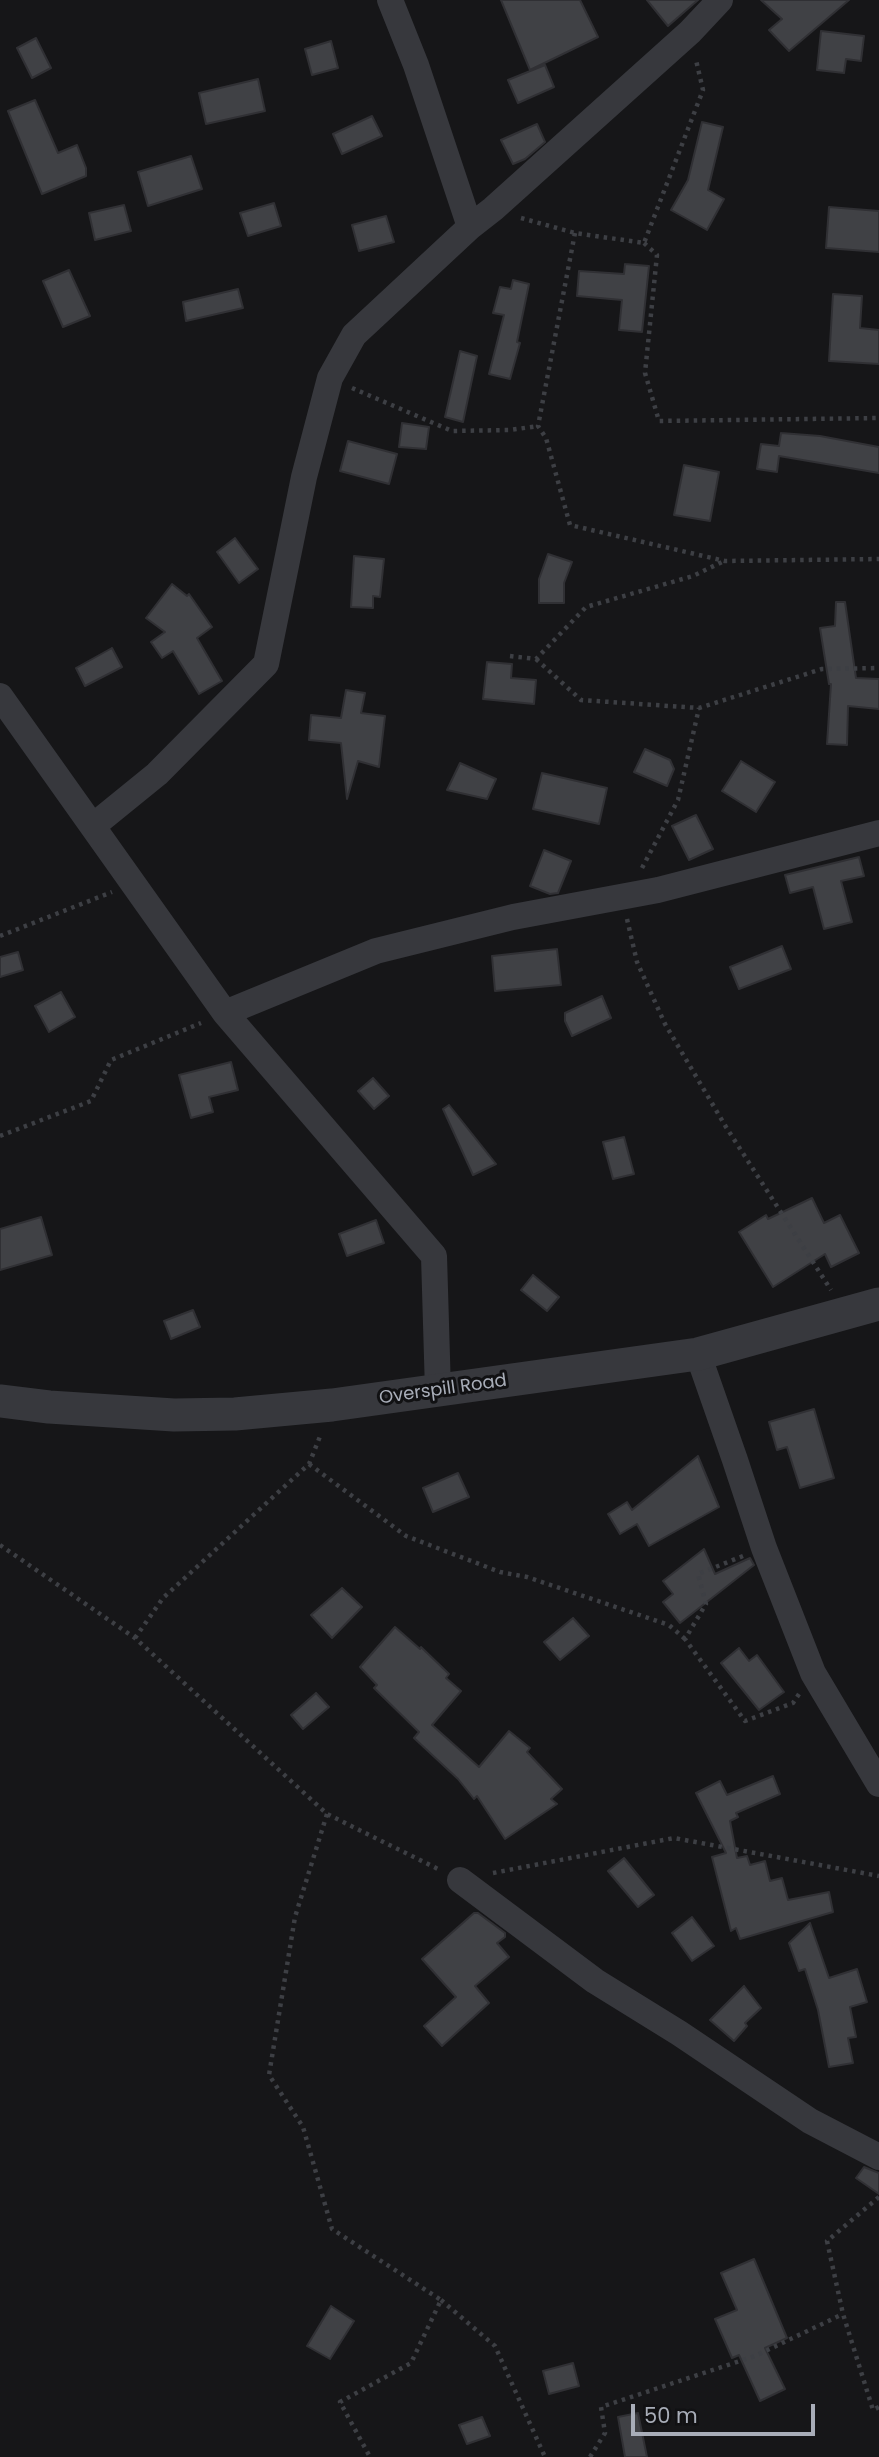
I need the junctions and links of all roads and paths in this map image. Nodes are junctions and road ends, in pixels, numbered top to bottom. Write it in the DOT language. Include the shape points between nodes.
graph roads {
  1 [pos="390,0"];
  2 [pos="720,0"];
  3 [pos="690,33"];
  4 [pos="493,209"];
  5 [pos="470,227"];
  6 [pos="575,233"];
  7 [pos="644,243"];
  8 [pos="330,378"];
  9 [pos="879,418"];
  10 [pos="538,426"];
  11 [pos="879,559"];
  12 [pos="725,561"];
  13 [pos="510,656"];
  14 [pos="536,659"];
  15 [pos="879,668"];
  16 [pos="0,696"];
  17 [pos="699,708"];
  18 [pos="93,826"];
  19 [pos="879,833"];
  20 [pos="133,886"];
  21 [pos="629,895"];
  22 [pos="0,936"];
  23 [pos="225,1013"];
  24 [pos="0,1136"];
  25 [pos="879,1304"];
  26 [pos="846,1314"];
  27 [pos="698,1354"];
  28 [pos="439,1391"];
  29 [pos="0,1401"];
  30 [pos="331,1405"];
  31 [pos="309,1464"];
  32 [pos="0,1545"];
  33 [pos="764,1548"];
  34 [pos="135,1638"];
  35 [pos="685,1639"];
  36 [pos="813,1673"];
  37 [pos="879,1784"];
  38 [pos="327,1814"];
  39 [pos="879,1876"];
  40 [pos="460,1880"];
  41 [pos="879,2157"];
  42 [pos="879,2197"];
  43 [pos="441,2300"];
  44 [pos="843,2314"];
  45 [pos="879,2407"];
  46 [pos="370,2457"];
  47 [pos="545,2457"];
  48 [pos="590,2457"];
  1 -- 5 [label="street"];
  2 -- 3 [label="street"];
  3 -- 4 [label="street"];
  3 -- 7 [label="path" via="703,90"];
  4 -- 5 [label="street"];
  4 -- 6 [label="path"];
  5 -- 8 [label="street" via="354,335"];
  6 -- 7 [label="path"];
  6 -- 10 [label="path"];
  7 -- 9 [label="path" via="657,255 645,373 659,421"];
  8 -- 10 [label="path" via="452,431"];
  8 -- 18 [label="street" via="304,477 266,664 157,774"];
  10 -- 12 [label="path" via="546,438 570,525"];
  11 -- 12 [label="path"];
  12 -- 14 [label="path" via="693,576 586,607"];
  13 -- 14 [label="path"];
  14 -- 17 [label="path" via="581,700"];
  15 -- 17 [label="path" via="822,668"];
  16 -- 18 [label="street"];
  17 -- 21 [label="path" via="678,800"];
  18 -- 20 [label="street"];
  19 -- 21 [label="street"];
  20 -- 22 [label="path"];
  20 -- 23 [label="street"];
  21 -- 23 [label="street" via="513,917 376,951"];
  21 -- 26 [label="path" via="627,921 637,962 665,1024"];
  23 -- 24 [label="path" via="111,1060 91,1101"];
  23 -- 28 [label="street" via="434,1256"];
  25 -- 26 [label="street, Overspill Road"];
  26 -- 27 [label="street, Overspill Road"];
  27 -- 28 [label="street, Overspill Road"];
  27 -- 33 [label="street"];
  28 -- 30 [label="street, Overspill Road"];
  29 -- 30 [label="street, Overspill Road" via="174,1415"];
  30 -- 31 [label="path"];
  31 -- 34 [label="path" via="163,1598"];
  31 -- 35 [label="path" via="406,1536 500,1572 669,1625"];
  32 -- 34 [label="path"];
  33 -- 35 [label="path" via="698,1574 706,1604"];
  33 -- 36 [label="street"];
  34 -- 38 [label="path"];
  35 -- 36 [label="path" via="745,1721 793,1703"];
  36 -- 37 [label="street"];
  38 -- 40 [label="path"];
  38 -- 43 [label="path" via="295,1917 269,2075 303,2127 332,2229"];
  39 -- 40 [label="path" via="674,1838"];
  40 -- 41 [label="street" via="595,1981 810,2121"];
  42 -- 44 [label="path" via="827,2241"];
  43 -- 46 [label="path" via="411,2363 340,2402"];
  43 -- 47 [label="path" via="495,2346"];
  44 -- 45 [label="path" via="873,2410"];
  44 -- 48 [label="path" via="755,2356 601,2407 605,2433"];
}
